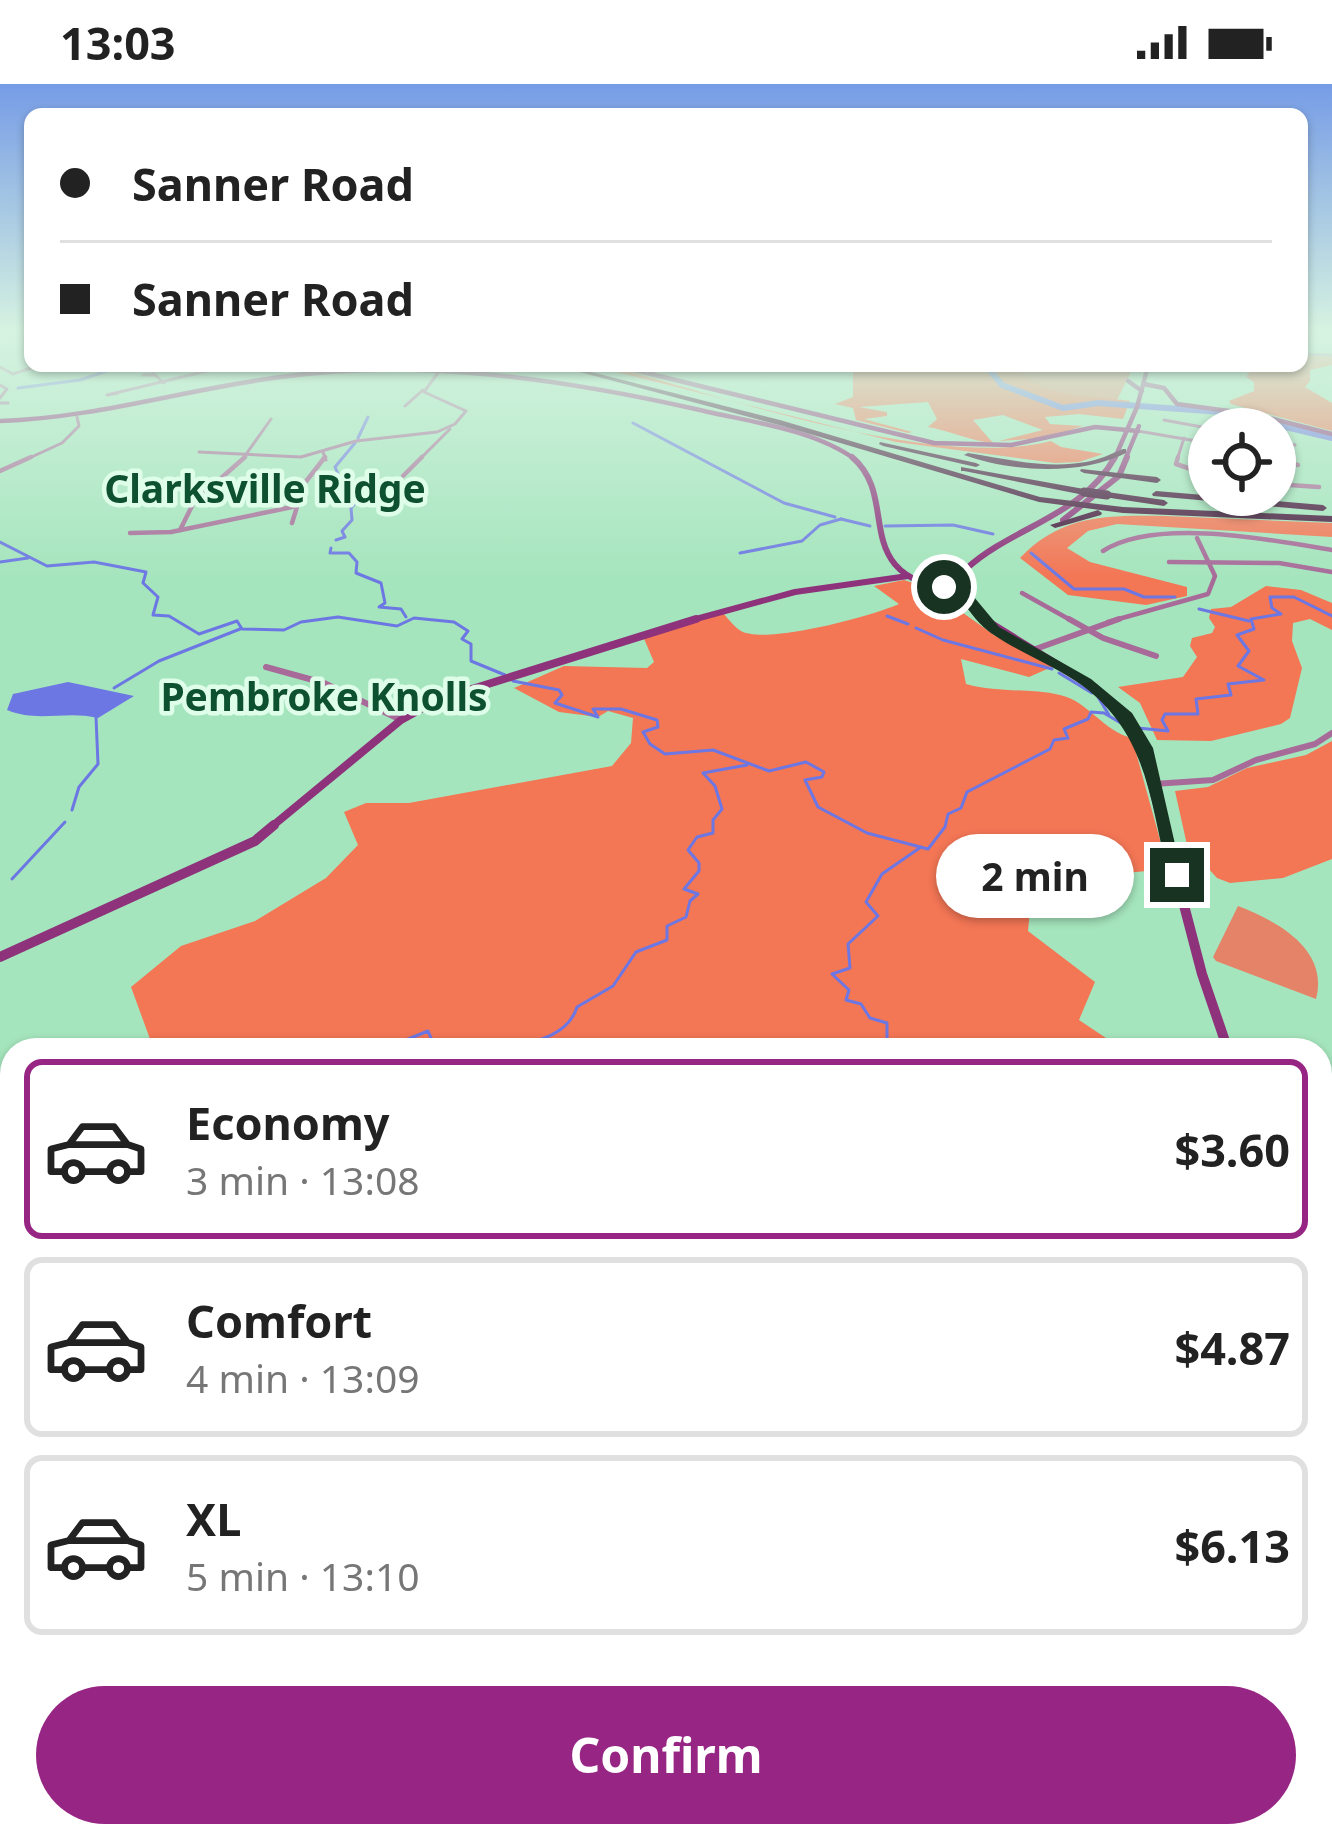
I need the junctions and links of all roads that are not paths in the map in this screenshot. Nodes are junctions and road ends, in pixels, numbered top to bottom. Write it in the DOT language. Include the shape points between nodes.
graph roads {
  1 [pos="93,413"];
  2 [pos="462,413"];
  3 [pos="704,413"];
  4 [pos="743,413"];
  5 [pos="765,413"];
  6 [pos="768,413"];
  7 [pos="812,413"];
  8 [pos="1137,413"];
  9 [pos="1250,413"];
  10 [pos="77,417"];
  11 [pos="271,419"];
  12 [pos="1164,420"];
  13 [pos="0,422"];
  14 [pos="777,422"];
  15 [pos="1188,424"];
  16 [pos="450,427"];
  17 [pos="1108,427"];
  18 [pos="1134,430"];
  19 [pos="1332,434"];
  20 [pos="1184,438"];
  21 [pos="1188,439"];
  22 [pos="1123,451"];
  23 [pos="199,452"];
  24 [pos="322,452"];
  25 [pos="245,458"];
  26 [pos="1010,461"];
  27 [pos="1188,468"];
  28 [pos="0,471"];
  29 [pos="1117,473"];
  30 [pos="403,476"];
  31 [pos="1296,485"];
  32 [pos="1319,487"];
  33 [pos="1088,488"];
  34 [pos="1188,488"];
  35 [pos="1111,492"];
  36 [pos="1050,500"];
  37 [pos="1296,504"];
  38 [pos="1081,505"];
  39 [pos="297,506"];
  40 [pos="1332,508"];
  41 [pos="1064,511"];
  42 [pos="1171,512"];
  43 [pos="1332,519"];
  44 [pos="292,523"];
  45 [pos="1054,525"];
  46 [pos="180,530"];
  47 [pos="130,533"];
  48 [pos="1197,538"];
  49 [pos="1332,550"];
  50 [pos="1103,551"];
  51 [pos="1208,560"];
  52 [pos="1169,562"];
  53 [pos="1332,572"];
  54 [pos="908,576"];
  55 [pos="961,581"];
  56 [pos="937,587"];
  57 [pos="1022,592"];
  58 [pos="965,593"];
  59 [pos="1086,628"];
  60 [pos="1129,649"];
  61 [pos="1030,651"];
  62 [pos="1156,656"];
  63 [pos="1120,657"];
  64 [pos="266,667"];
  65 [pos="401,720"];
  66 [pos="1332,733"];
  67 [pos="1154,784"];
  68 [pos="1177,875"];
  69 [pos="1188,919"];
  70 [pos="0,957"];
  71 [pos="1224,1038"];
  1 -- 10 [label="main road"];
  2 -- 16 [label="street"];
  3 -- 54 [label="main road" via="831,446 868,474 880,539"];
  4 -- 14 [label="highway"];
  5 -- 33 [label="highway"];
  6 -- 26 [label="highway"];
  7 -- 17 [label="main road" via="934,443 1011,445"];
  8 -- 18 [label="main road"];
  9 -- 19 [label="main road"];
  10 -- 13 [label="main road"];
  10 -- 28 [label="street" via="80,426 67,440"];
  11 -- 25 [label="street"];
  12 -- 15 [label="street"];
  14 -- 33 [label="highway" via="964,469"];
  14 -- 36 [label="highway"];
  16 -- 24 [label="street"];
  16 -- 30 [label="street"];
  17 -- 18 [label="main road"];
  17 -- 18 [label="main road"];
  18 -- 20 [label="street"];
  18 -- 22 [label="main road"];
  18 -- 29 [label="main road"];
  20 -- 21 [label="street"];
  20 -- 27 [label="street" via="1177,464"];
  22 -- 26 [label="highway" via="1076,466"];
  22 -- 29 [label="main road"];
  23 -- 25 [label="street"];
  24 -- 25 [label="street"];
  24 -- 39 [label="street" via="326,460"];
  25 -- 46 [label="street" via="198,500"];
  26 -- 29 [label="highway"];
  29 -- 34 [label="highway"];
  29 -- 38 [label="main road"];
  31 -- 32 [label="street"];
  33 -- 35 [label="highway, bridge"];
  35 -- 40 [label="highway"];
  35 -- 43 [label="highway"];
  36 -- 38 [label="highway"];
  36 -- 41 [label="highway"];
  37 -- 40 [label="highway"];
  38 -- 41 [label="main road"];
  38 -- 42 [label="highway"];
  38 -- 45 [label="main road"];
  39 -- 44 [label="street"];
  39 -- 46 [label="street"];
  41 -- 55 [label="main road" via="978,558"];
  42 -- 43 [label="highway"];
  42 -- 45 [label="highway" via="1099,513"];
  45 -- 58 [label="main road" via="982,561"];
  46 -- 47 [label="street"];
  48 -- 49 [label="street"];
  48 -- 50 [label="street" via="1131,537"];
  48 -- 51 [label="street"];
  51 -- 52 [label="street"];
  51 -- 53 [label="street"];
  51 -- 59 [label="street" via="1216,580 1203,597"];
  54 -- 56 [label="main road"];
  54 -- 65 [label="main road" via="808,589 700,617 448,695"];
  55 -- 56 [label="main road"];
  55 -- 58 [label="main road"];
  56 -- 58 [label="main road"];
  57 -- 59 [label="street"];
  58 -- 61 [label="main road" via="987,624"];
  59 -- 60 [label="street"];
  59 -- 61 [label="street"];
  60 -- 62 [label="street"];
  60 -- 63 [label="street"];
  61 -- 67 [label="main road" via="1095,688 1135,728"];
  64 -- 65 [label="street" via="313,678"];
  65 -- 70 [label="main road" via="255,841"];
  66 -- 67 [label="street" via="1214,780"];
  67 -- 68 [label="main road"];
  68 -- 69 [label="main road"];
  68 -- 69 [label="main road" via="1205,900 1192,904"];
  69 -- 71 [label="main road"];
}
